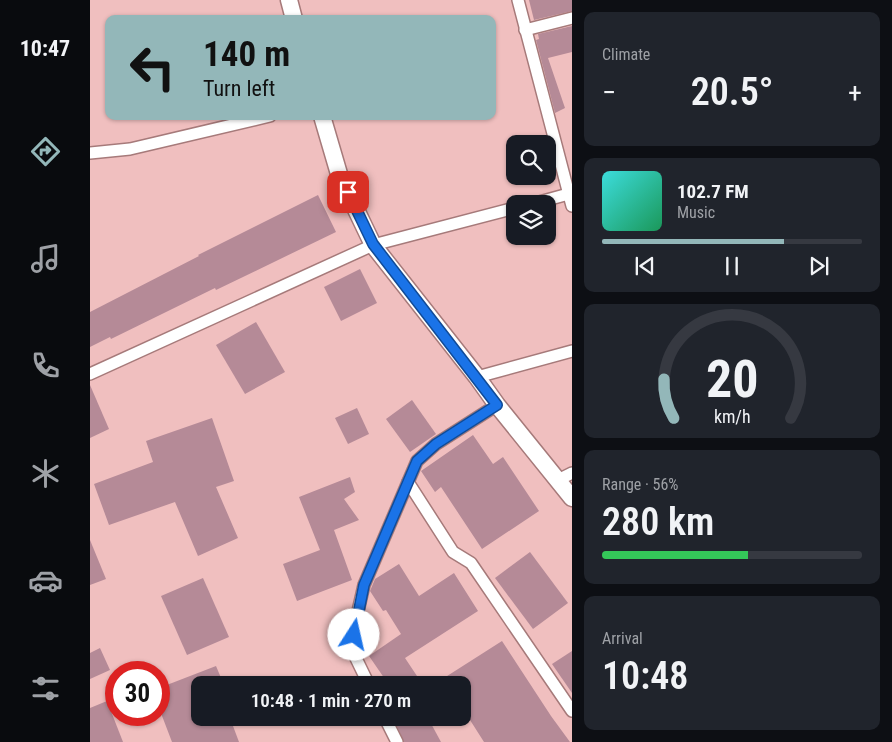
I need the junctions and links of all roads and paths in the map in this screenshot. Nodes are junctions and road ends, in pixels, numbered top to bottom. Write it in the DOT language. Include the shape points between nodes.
graph roads {
  1 [pos="289,0"];
  2 [pos="518,0"];
  3 [pos="293,15"];
  4 [pos="572,18"];
  5 [pos="524,30"];
  6 [pos="253,120"];
  7 [pos="323,120"];
  8 [pos="90,153"];
  9 [pos="570,194"];
  10 [pos="556,198"];
  11 [pos="572,206"];
  12 [pos="506,210"];
  13 [pos="373,244"];
  14 [pos="572,351"];
  15 [pos="90,374"];
  16 [pos="477,377"];
  17 [pos="497,405"];
  18 [pos="565,476"];
  19 [pos="408,482"];
  20 [pos="572,498"];
  21 [pos="365,676"];
  22 [pos="572,711"];
  23 [pos="389,726"];
  24 [pos="397,742"];
  1 -- 3 [label="street"];
  2 -- 5 [label="street"];
  4 -- 5 [label="street"];
  5 -- 9 [label="street"];
  6 -- 8 [label="street" via="130,149"];
  7 -- 13 [label="street" via="339,174"];
  9 -- 10 [label="street"];
  9 -- 11 [label="street"];
  12 -- 13 [label="street"];
  13 -- 15 [label="street"];
  13 -- 16 [label="street"];
  14 -- 16 [label="street"];
  16 -- 17 [label="street"];
  17 -- 18 [label="street"];
  17 -- 19 [label="street" via="436,444 417,461"];
  18 -- 20 [label="street"];
  19 -- 21 [label="street" via="364,585 356,620 352,650"];
  19 -- 22 [label="street" via="453,552 471,563"];
  23 -- 24 [label="street"];
}
